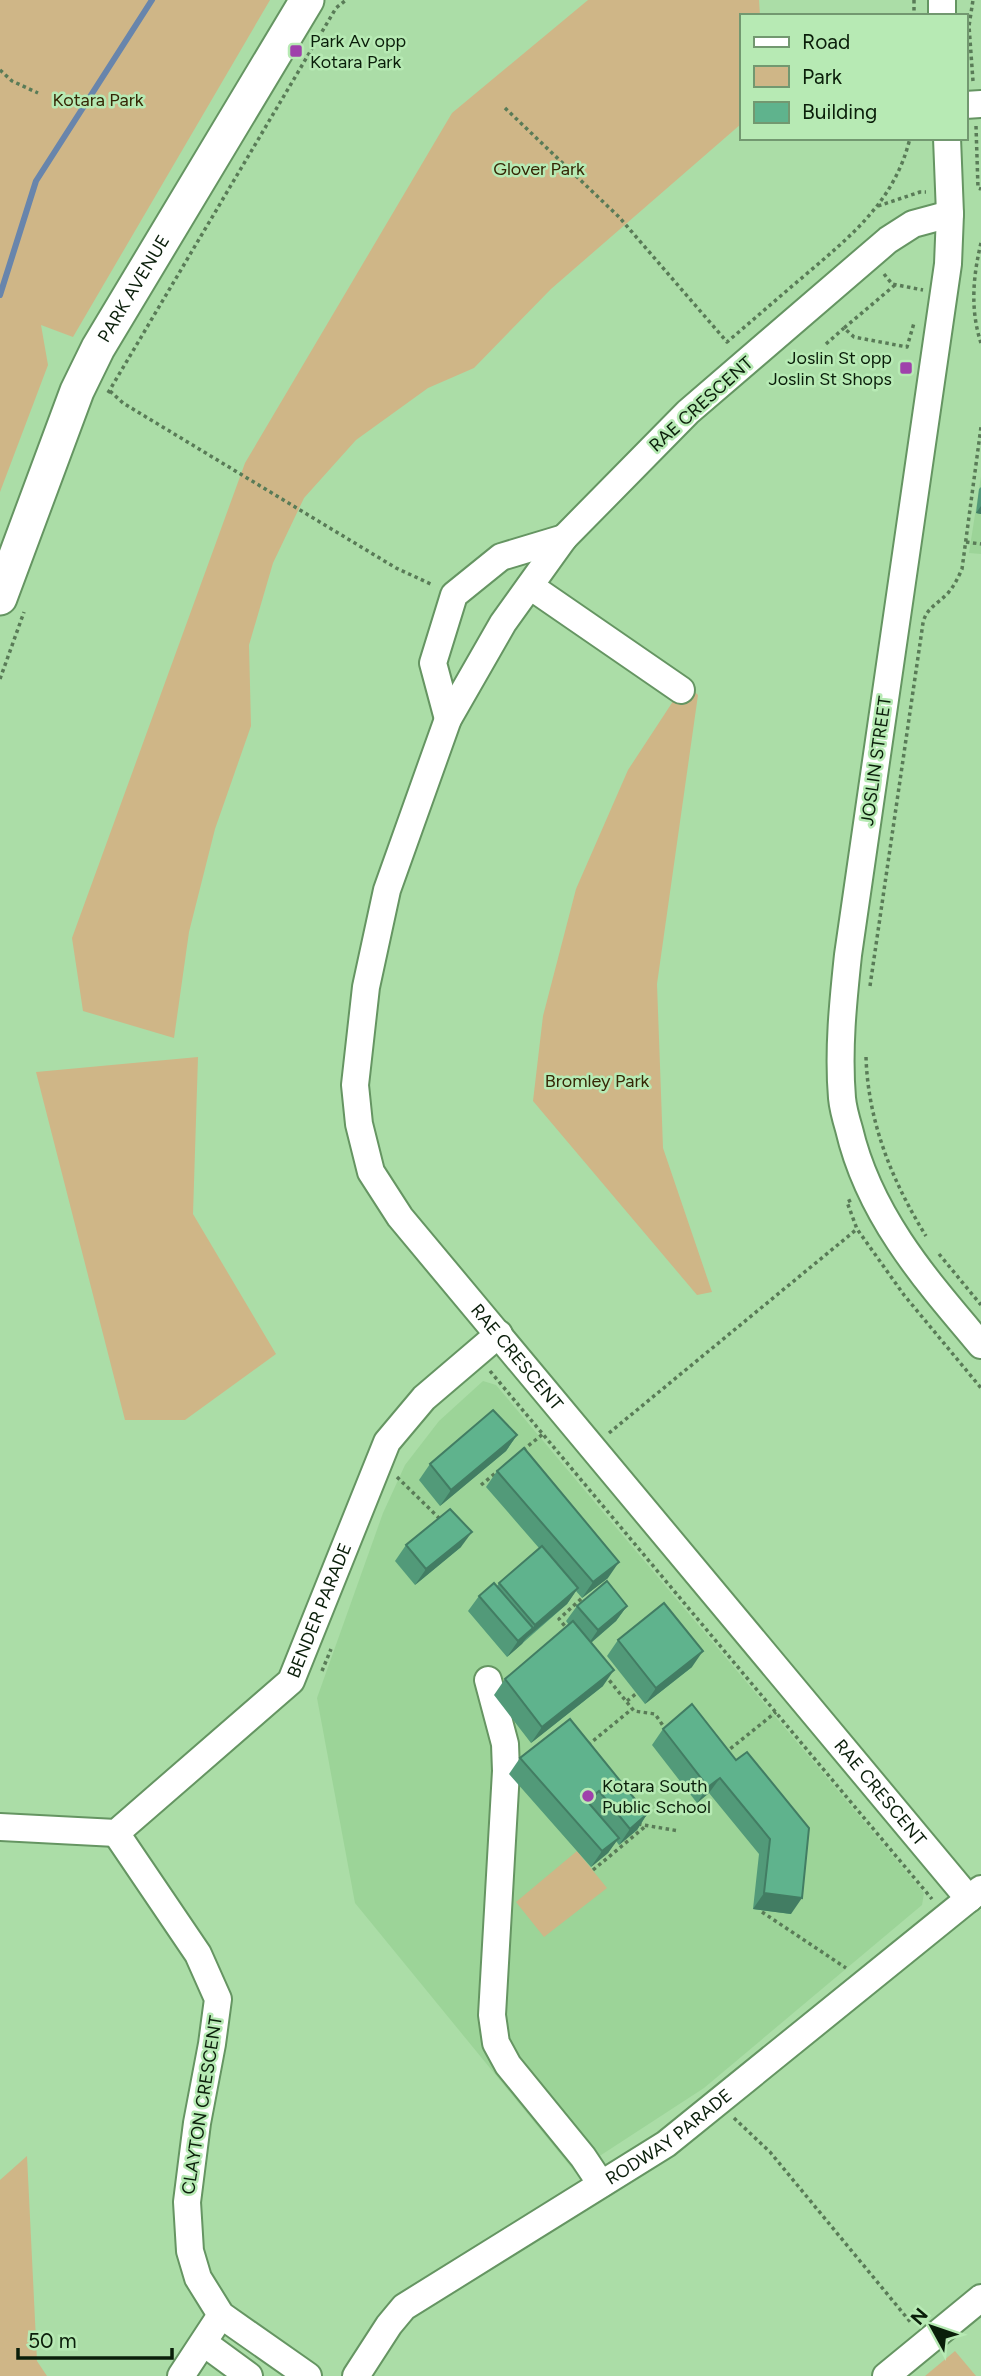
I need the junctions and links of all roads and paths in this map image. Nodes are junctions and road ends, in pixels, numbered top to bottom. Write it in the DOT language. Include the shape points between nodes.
graph roads {
  1 [pos="307,0"];
  2 [pos="346,0"];
  3 [pos="973,0"];
  4 [pos="0,71"];
  5 [pos="38,93"];
  6 [pos="974,104"];
  7 [pos="505,108"];
  8 [pos="909,140"];
  9 [pos="947,140"];
  10 [pos="981,189"];
  11 [pos="926,192"];
  12 [pos="877,206"];
  13 [pos="950,214"];
  14 [pos="981,243"];
  15 [pos="884,274"];
  16 [pos="895,285"];
  17 [pos="920,301"];
  18 [pos="918,313"];
  19 [pos="844,328"];
  20 [pos="981,343"];
  21 [pos="826,344"];
  22 [pos="109,391"];
  23 [pos="102,402"];
  24 [pos="981,428"];
  25 [pos="564,538"];
  26 [pos="966,542"];
  27 [pos="981,544"];
  28 [pos="530,586"];
  29 [pos="454,595"];
  30 [pos="14,600"];
  31 [pos="0,679"];
  32 [pos="681,690"];
  33 [pos="448,719"];
  34 [pos="869,998"];
  35 [pos="866,1047"];
  36 [pos="857,1197"];
  37 [pos="857,1229"];
  38 [pos="930,1242"];
  39 [pos="934,1248"];
  40 [pos="981,1305"];
  41 [pos="499,1334"];
  42 [pos="981,1345"];
  43 [pos="484,1364"];
  44 [pos="981,1388"];
  45 [pos="543,1434"];
  46 [pos="591,1448"];
  47 [pos="522,1451"];
  48 [pos="502,1468"];
  49 [pos="395,1475"];
  50 [pos="481,1485"];
  51 [pos="447,1526"];
  52 [pos="582,1598"];
  53 [pos="576,1639"];
  54 [pos="601,1670"];
  55 [pos="488,1680"];
  56 [pos="637,1693"];
  57 [pos="627,1701"];
  58 [pos="632,1709"];
  59 [pos="776,1712"];
  60 [pos="667,1732"];
  61 [pos="580,1751"];
  62 [pos="717,1758"];
  63 [pos="636,1823"];
  64 [pos="647,1825"];
  65 [pos="0,1827"];
  66 [pos="679,1831"];
  67 [pos="116,1833"];
  68 [pos="593,1870"];
  69 [pos="975,1894"];
  70 [pos="934,1900"];
  71 [pos="762,1912"];
  72 [pos="851,1971"];
  73 [pos="717,2102"];
  74 [pos="601,2184"];
  75 [pos="981,2298"];
  76 [pos="221,2315"];
  77 [pos="927,2342"];
  78 [pos="204,2343"];
  79 [pos="181,2376"];
  80 [pos="249,2376"];
  81 [pos="309,2376"];
  82 [pos="356,2376"];
  83 [pos="886,2376"];
  1 -- 30 [label="main road, PARK AVENUE" via="98,348 77,391"];
  2 -- 22 [label="path" via="336,8"];
  3 -- 6 [label="path" via="969,26"];
  4 -- 5 [label="path"];
  6 -- 10 [label="path"];
  7 -- 12 [label="path" via="619,217 727,342 848,239"];
  8 -- 12 [label="path" via="904,160"];
  9 -- 13 [label="street, JOSLIN STREET"];
  11 -- 12 [label="path"];
  13 -- 25 [label="street, RAE CRESCENT" via="913,224 878,248 688,412"];
  13 -- 42 [label="street, JOSLIN STREET" via="948,264 848,954 841,1025 842,1100 854,1153 876,1206 908,1257"];
  14 -- 20 [label="path" via="974,270 975,326"];
  15 -- 16 [label="path"];
  16 -- 17 [label="path" via="924,290"];
  16 -- 19 [label="path"];
  18 -- 19 [label="path" via="907,347 854,337"];
  19 -- 21 [label="path"];
  22 -- 23 [label="path"];
  22 -- 29 [label="path" via="396,568"];
  24 -- 26 [label="path"];
  25 -- 28 [label="street, RAE CRESCENT"];
  25 -- 29 [label="street, RAE CRESCENT" via="500,556"];
  26 -- 27 [label="path"];
  26 -- 34 [label="path" via="956,583 925,613 922,623"];
  28 -- 32 [label="street"];
  28 -- 33 [label="street, RAE CRESCENT" via="503,623"];
  29 -- 33 [label="street" via="433,663"];
  30 -- 31 [label="path"];
  33 -- 41 [label="street, RAE CRESCENT" via="387,890 366,988 355,1085 371,1172 400,1217"];
  35 -- 38 [label="path" via="870,1096 884,1153"];
  36 -- 37 [label="path" via="847,1202"];
  37 -- 44 [label="path" via="904,1295"];
  37 -- 46 [label="path"];
  39 -- 40 [label="path"];
  41 -- 46 [label="street, RAE CRESCENT"];
  41 -- 67 [label="street, BENDER PARADE" via="424,1398 387,1442 291,1681"];
  43 -- 45 [label="path"];
  45 -- 47 [label="path"];
  45 -- 59 [label="path"];
  46 -- 69 [label="street, RAE CRESCENT"];
  48 -- 50 [label="path"];
  49 -- 51 [label="path"];
  52 -- 53 [label="path" via="559,1619"];
  54 -- 57 [label="path"];
  55 -- 74 [label="street" via="505,1744 506,1771 492,2015 496,2043 508,2065"];
  56 -- 57 [label="path"];
  57 -- 58 [label="path"];
  58 -- 60 [label="path" via="655,1714"];
  58 -- 61 [label="path"];
  59 -- 62 [label="path"];
  59 -- 70 [label="path"];
  63 -- 64 [label="path"];
  64 -- 66 [label="path"];
  64 -- 68 [label="path"];
  65 -- 67 [label="street"];
  67 -- 76 [label="street, CLAYTON CRESCENT" via="198,1954 218,1999 187,2202 190,2251 198,2278"];
  69 -- 73 [label="street, RODWAY PARADE"];
  71 -- 72 [label="path"];
  73 -- 74 [label="street, RODWAY PARADE" via="666,2144"];
  73 -- 77 [label="path" via="770,2152"];
  74 -- 82 [label="street, RODWAY PARADE" via="404,2308"];
  75 -- 77 [label="street"];
  76 -- 78 [label="street"];
  76 -- 81 [label="street, CLAYTON CRESCENT"];
  77 -- 83 [label="street"];
  78 -- 79 [label="street"];
  78 -- 80 [label="street"];
}
